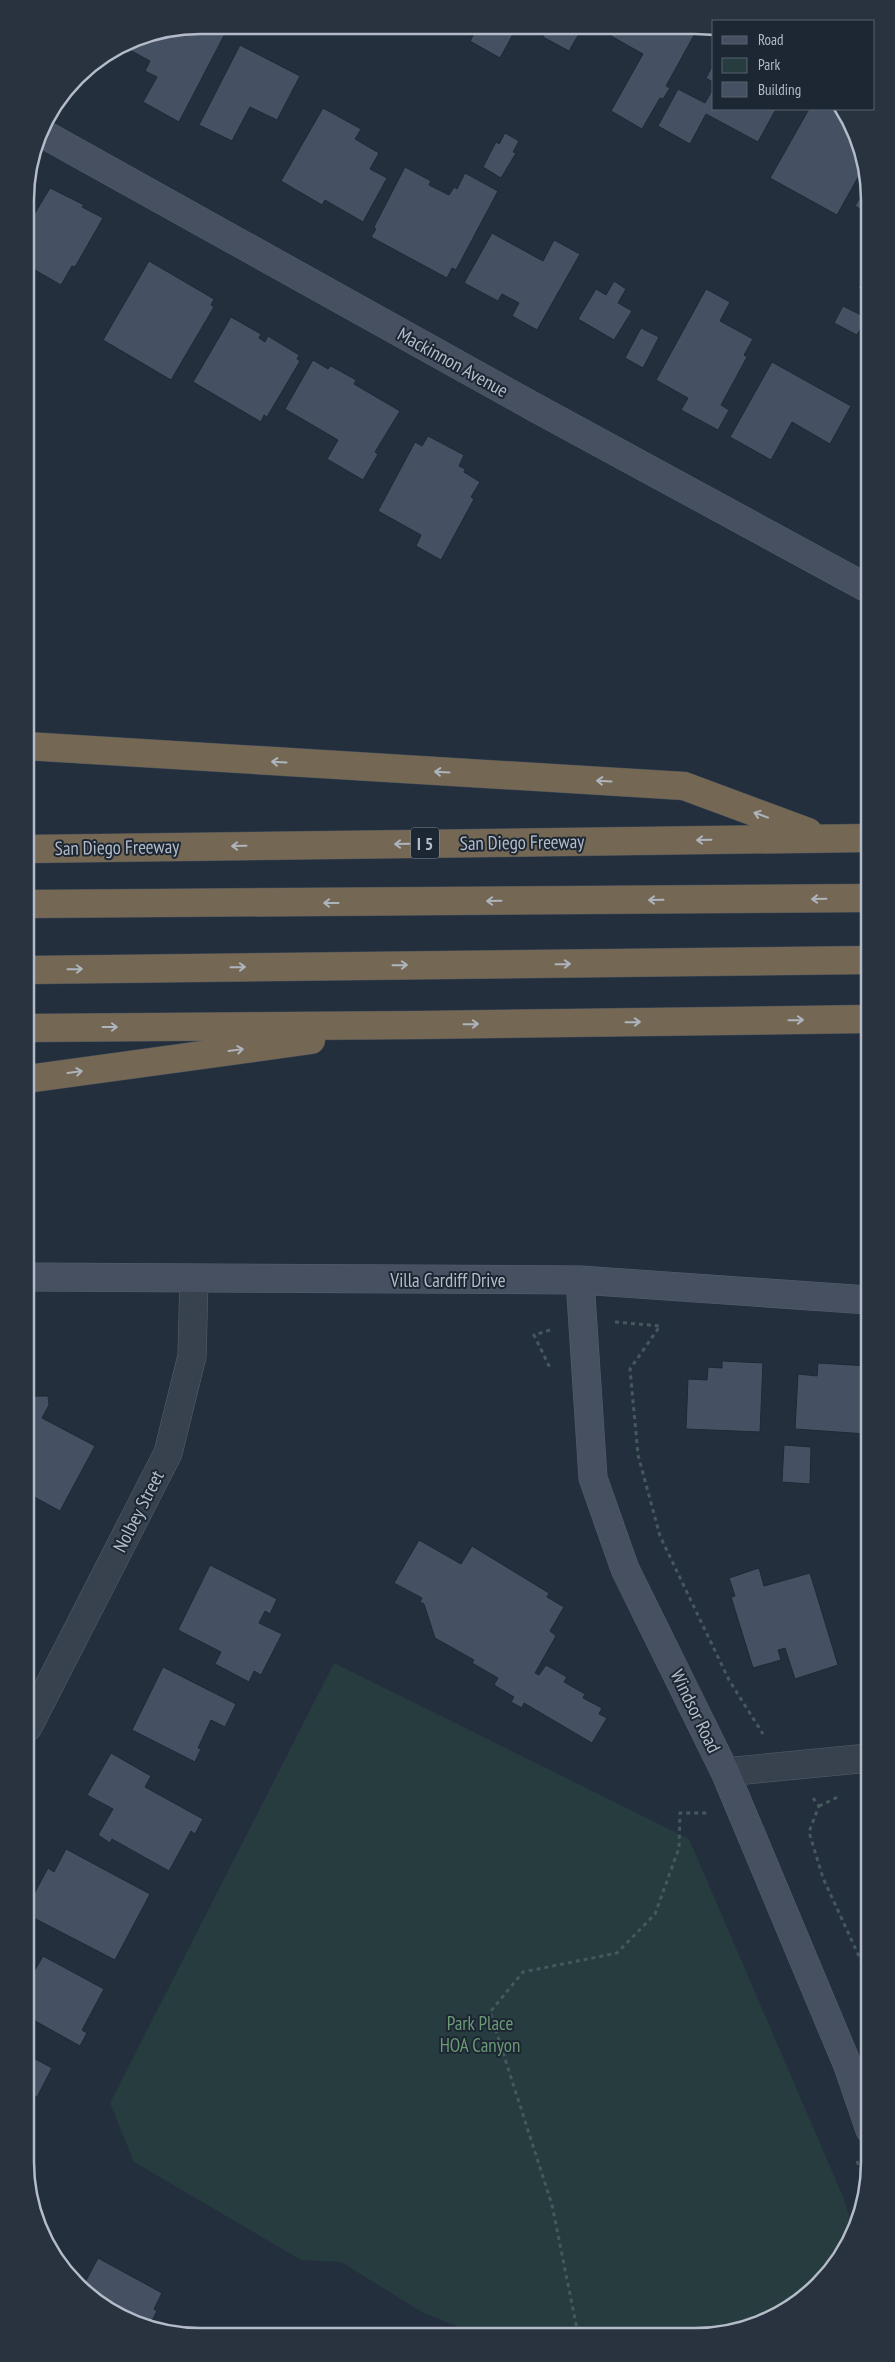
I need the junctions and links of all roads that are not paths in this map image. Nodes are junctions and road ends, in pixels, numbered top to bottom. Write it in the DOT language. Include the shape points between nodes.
graph roads {
  1 [pos="46,135"];
  2 [pos="861,585"];
  3 [pos="34,746"];
  4 [pos="823,838"];
  5 [pos="861,838"];
  6 [pos="34,849"];
  7 [pos="861,898"];
  8 [pos="34,904"];
  9 [pos="861,960"];
  10 [pos="34,970"];
  11 [pos="861,1019"];
  12 [pos="422,1025"];
  13 [pos="34,1028"];
  14 [pos="34,1078"];
  15 [pos="34,1277"];
  16 [pos="194,1279"];
  17 [pos="580,1280"];
  18 [pos="861,1300"];
  19 [pos="34,1715"];
  20 [pos="861,1759"];
  21 [pos="725,1772"];
  22 [pos="861,2104"];
  1 -- 2 [label="street, Mackinnon Avenue"];
  4 -- 3 [label="highway, one-way" via="684,786"];
  4 -- 5 [label="highway, San Diego Freeway / I 5"];
  4 -- 6 [label="highway, San Diego Freeway / I 5, one-way"];
  7 -- 8 [label="highway, one-way"];
  10 -- 9 [label="highway, one-way"];
  12 -- 11 [label="highway, one-way"];
  13 -- 12 [label="highway, one-way"];
  14 -- 12 [label="highway, one-way"];
  15 -- 16 [label="street, Villa Cardiff Drive"];
  16 -- 17 [label="street, Villa Cardiff Drive"];
  16 -- 19 [label="street, Nolbey Street" via="192,1356 168,1453"];
  17 -- 18 [label="street, Villa Cardiff Drive"];
  17 -- 21 [label="street, Windsor Road" via="593,1478 625,1569"];
  20 -- 21 [label="street"];
  21 -- 22 [label="street, Windsor Road"];
}
